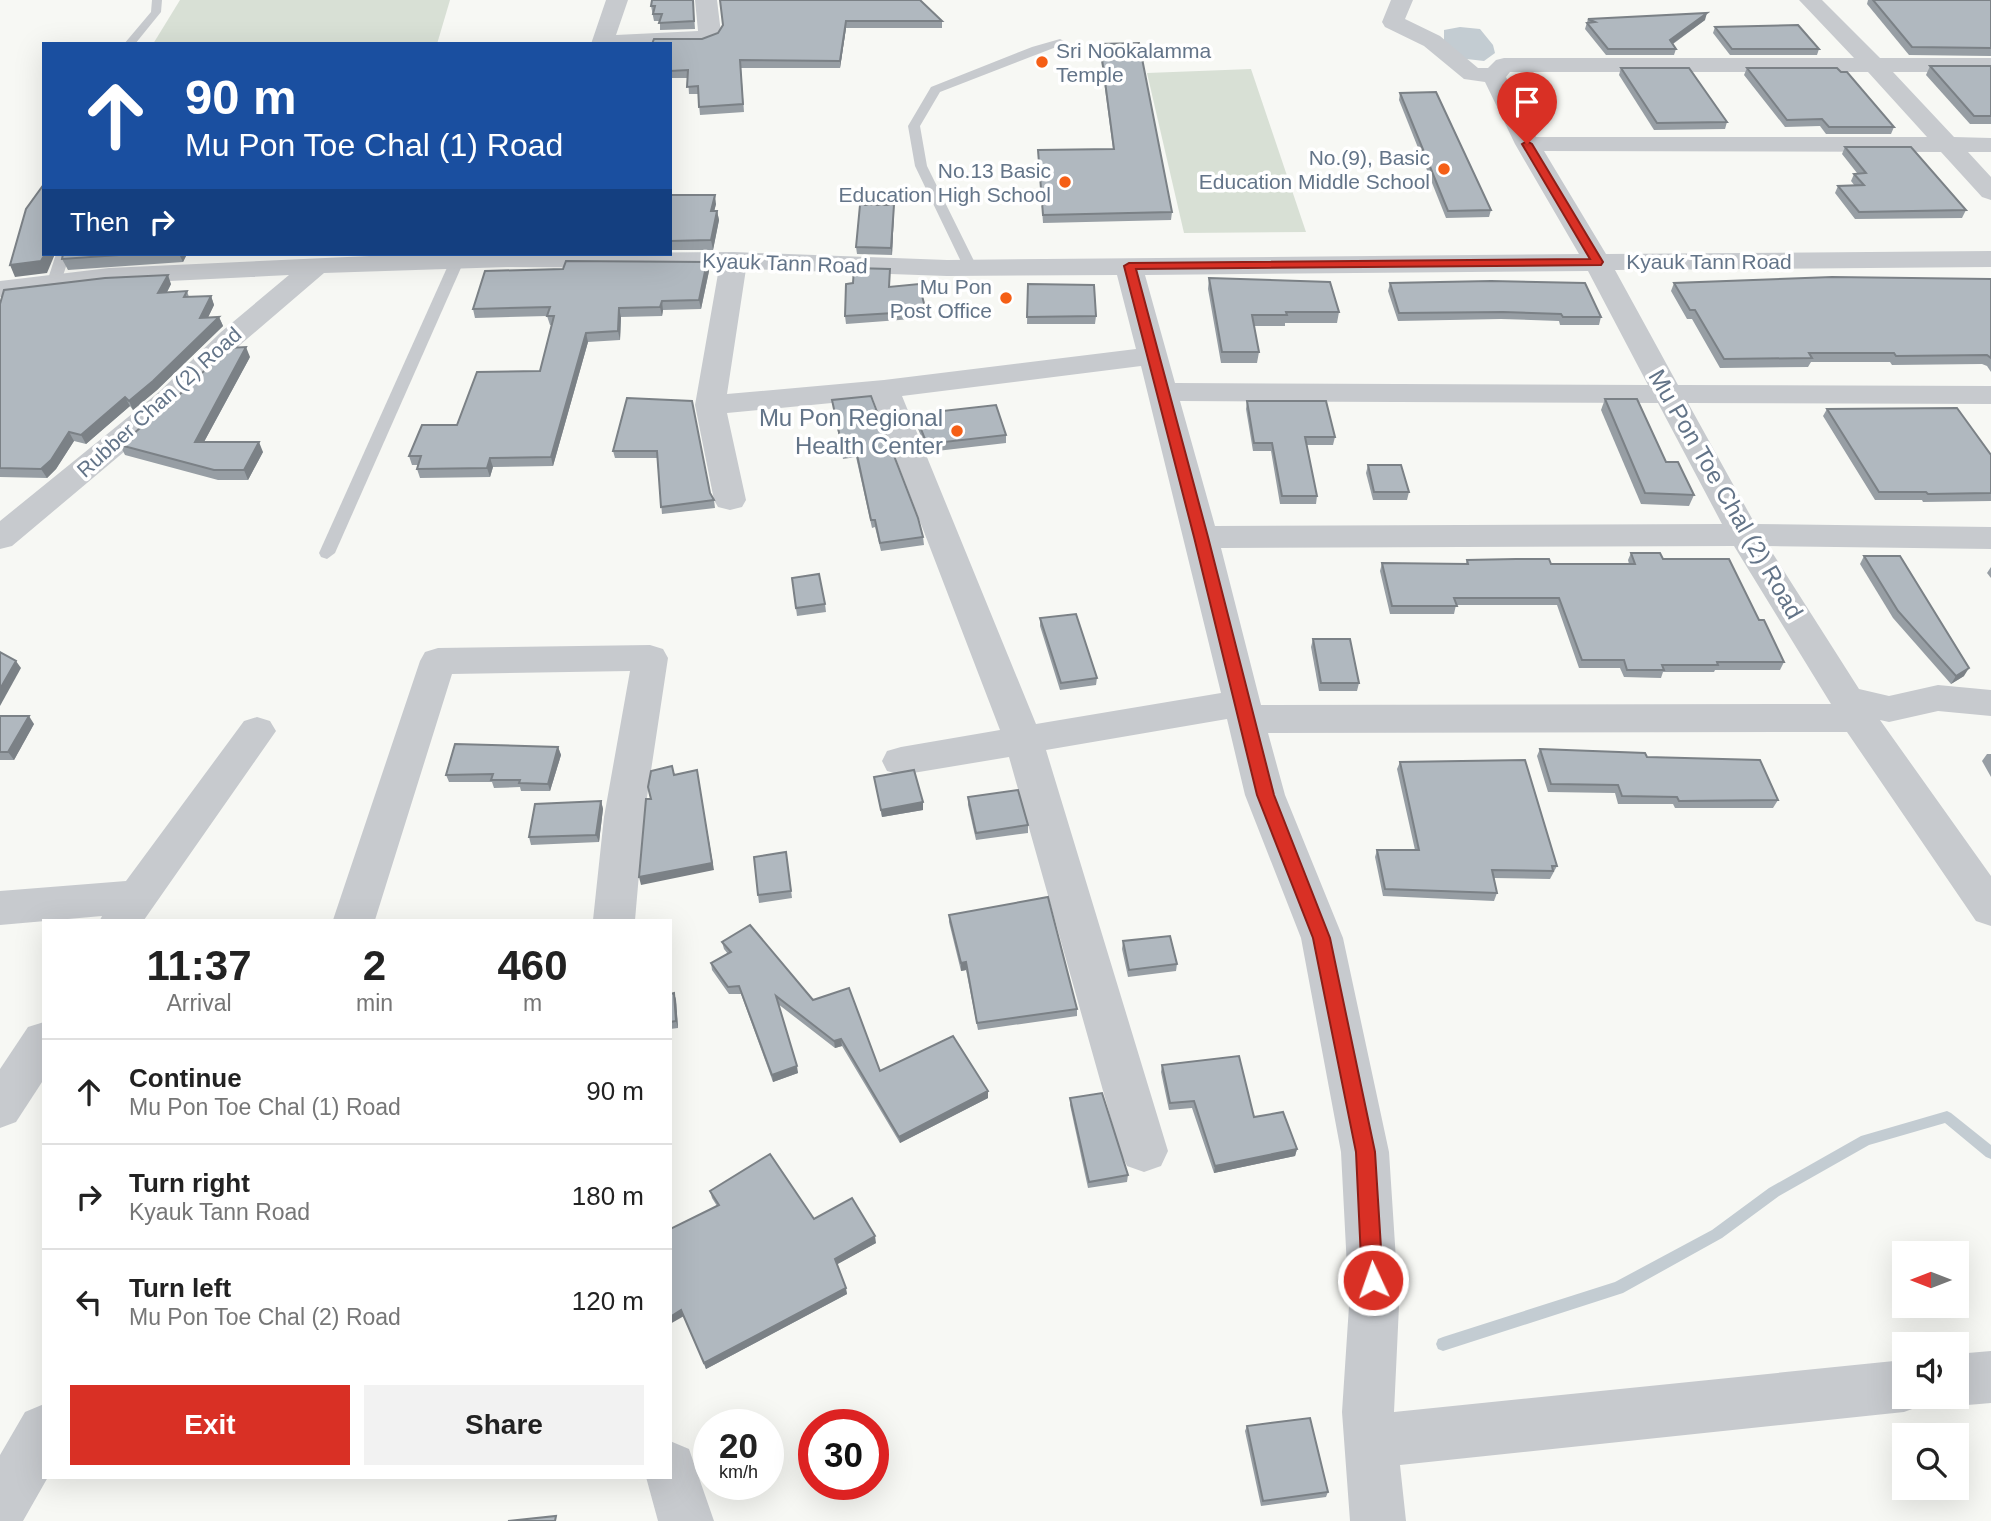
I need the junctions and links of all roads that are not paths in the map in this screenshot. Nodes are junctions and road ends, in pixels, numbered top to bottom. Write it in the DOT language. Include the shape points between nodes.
graph roads {
  1 [pos="157,0"];
  2 [pos="617,0"];
  3 [pos="706,0"];
  4 [pos="1402,0"];
  5 [pos="1810,0"];
  6 [pos="130,42"];
  7 [pos="602,42"];
  8 [pos="619,42"];
  9 [pos="1060,43"];
  10 [pos="1874,65"];
  11 [pos="1991,65"];
  12 [pos="1499,70"];
  13 [pos="1527,144"];
  14 [pos="1948,145"];
  15 [pos="1991,145"];
  16 [pos="1991,192"];
  17 [pos="62,256"];
  18 [pos="1991,259"];
  19 [pos="734,260"];
  20 [pos="457,261"];
  21 [pos="1597,262"];
  22 [pos="317,265"];
  23 [pos="1129,266"];
  24 [pos="970,267"];
  25 [pos="54,282"];
  26 [pos="0,289"];
  27 [pos="1153,356"];
  28 [pos="884,389"];
  29 [pos="1163,392"];
  30 [pos="1669,395"];
  31 [pos="1991,395"];
  32 [pos="710,405"];
  33 [pos="730,500"];
  34 [pos="1744,536"];
  35 [pos="1201,537"];
  36 [pos="0,538"];
  37 [pos="1991,538"];
  38 [pos="327,553"];
  39 [pos="1991,703"];
  40 [pos="1852,709"];
  41 [pos="1245,711"];
  42 [pos="257,731"];
  43 [pos="1024,742"];
  44 [pos="901,761"];
  45 [pos="0,908"];
  46 [pos="128,909"];
  47 [pos="1991,909"];
  48 [pos="354,919"];
  49 [pos="614,919"];
  50 [pos="42,1044"];
  51 [pos="16,1086"];
  52 [pos="1144,1151"];
  53 [pos="1991,1377"];
  54 [pos="1969,1379"];
  55 [pos="1892,1387"];
  56 [pos="42,1434"];
  57 [pos="1371,1441"];
  58 [pos="672,1475"];
  59 [pos="0,1508"];
  60 [pos="686,1521"];
  61 [pos="1378,1521"];
  1 -- 6 [label="lane" via="156,12"];
  2 -- 7 [label="street"];
  3 -- 8 [label="street" via="710,33 703,37"];
  4 -- 12 [label="street" via="1393,22 1432,41 1472,74"];
  5 -- 10 [label="street"];
  9 -- 24 [label="lane" via="935,90 914,126 921,166"];
  10 -- 11 [label="street"];
  10 -- 12 [label="street"];
  10 -- 14 [label="street"];
  12 -- 13 [label="street, Mu Pon Toe Chal (2) Road"];
  13 -- 14 [label="street"];
  13 -- 21 [label="street, Mu Pon Toe Chal (2) Road"];
  14 -- 15 [label="street"];
  14 -- 16 [label="street"];
  17 -- 25 [label="lane"];
  18 -- 21 [label="street, Kyauk Tann Road"];
  19 -- 20 [label="street, Kyauk Tann Road"];
  19 -- 24 [label="street, Kyauk Tann Road"];
  19 -- 32 [label="street"];
  20 -- 22 [label="street, Kyauk Tann Road"];
  20 -- 38 [label="lane"];
  21 -- 23 [label="street, Kyauk Tann Road"];
  21 -- 30 [label="street, Mu Pon Toe Chal (2) Road"];
  22 -- 25 [label="street, Kyauk Tann Road"];
  22 -- 36 [label="street, Rubber Chan (2) Road" via="231,338 170,398"];
  23 -- 24 [label="street, Kyauk Tann Road"];
  23 -- 27 [label="street"];
  25 -- 26 [label="street, Kyauk Tann Road"];
  27 -- 28 [label="street"];
  27 -- 29 [label="street"];
  28 -- 32 [label="street"];
  28 -- 43 [label="street"];
  29 -- 30 [label="street"];
  29 -- 35 [label="street"];
  30 -- 31 [label="street"];
  30 -- 34 [label="street, Mu Pon Toe Chal (2) Road"];
  32 -- 33 [label="street"];
  34 -- 35 [label="street"];
  34 -- 37 [label="street"];
  34 -- 40 [label="street, Mu Pon Toe Chal (2) Road"];
  35 -- 41 [label="street"];
  39 -- 40 [label="street" via="1938,698 1889,709"];
  40 -- 41 [label="street"];
  40 -- 47 [label="street, Mu Pon Toe Chal (2) Road"];
  41 -- 43 [label="street"];
  41 -- 57 [label="street" via="1265,795 1322,938 1365,1152 1374,1306 1368,1412"];
  42 -- 46 [label="street"];
  43 -- 44 [label="street"];
  43 -- 52 [label="street"];
  45 -- 46 [label="street"];
  48 -- 49 [label="street" via="438,661 650,658 624,817"];
  50 -- 51 [label="street"];
  53 -- 54 [label="street"];
  55 -- 57 [label="street"];
  56 -- 59 [label="street"];
  57 -- 61 [label="street"];
  58 -- 60 [label="street"];
}
